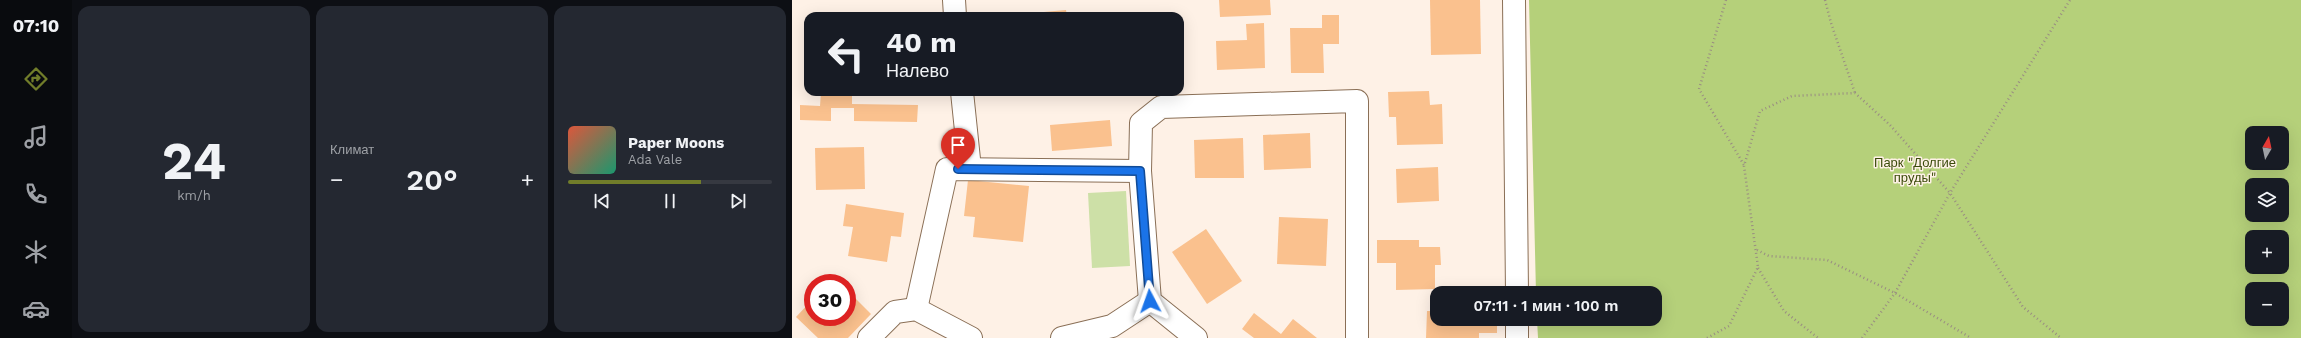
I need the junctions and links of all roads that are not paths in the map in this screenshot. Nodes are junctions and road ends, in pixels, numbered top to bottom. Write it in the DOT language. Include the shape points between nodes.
graph roads {
  1 [pos="954,0"];
  2 [pos="1514,0"];
  3 [pos="955,12"];
  4 [pos="962,96"];
  5 [pos="970,169"];
  6 [pos="1140,171"];
  7 [pos="1517,286"];
  8 [pos="1150,301"];
  9 [pos="916,309"];
  10 [pos="1517,326"];
  11 [pos="869,338"];
  12 [pos="971,338"];
  13 [pos="1062,338"];
  14 [pos="1196,338"];
  15 [pos="1357,338"];
  16 [pos="1517,338"];
  1 -- 3 [label="street"];
  2 -- 7 [label="street"];
  4 -- 5 [label="street"];
  5 -- 6 [label="street"];
  5 -- 9 [label="street" via="947,169"];
  6 -- 8 [label="street"];
  6 -- 15 [label="street" via="1141,123 1161,107 1357,101"];
  8 -- 13 [label="street" via="1112,326"];
  8 -- 14 [label="street"];
  9 -- 11 [label="street" via="895,312"];
  9 -- 12 [label="street"];
  10 -- 16 [label="street"];
}
